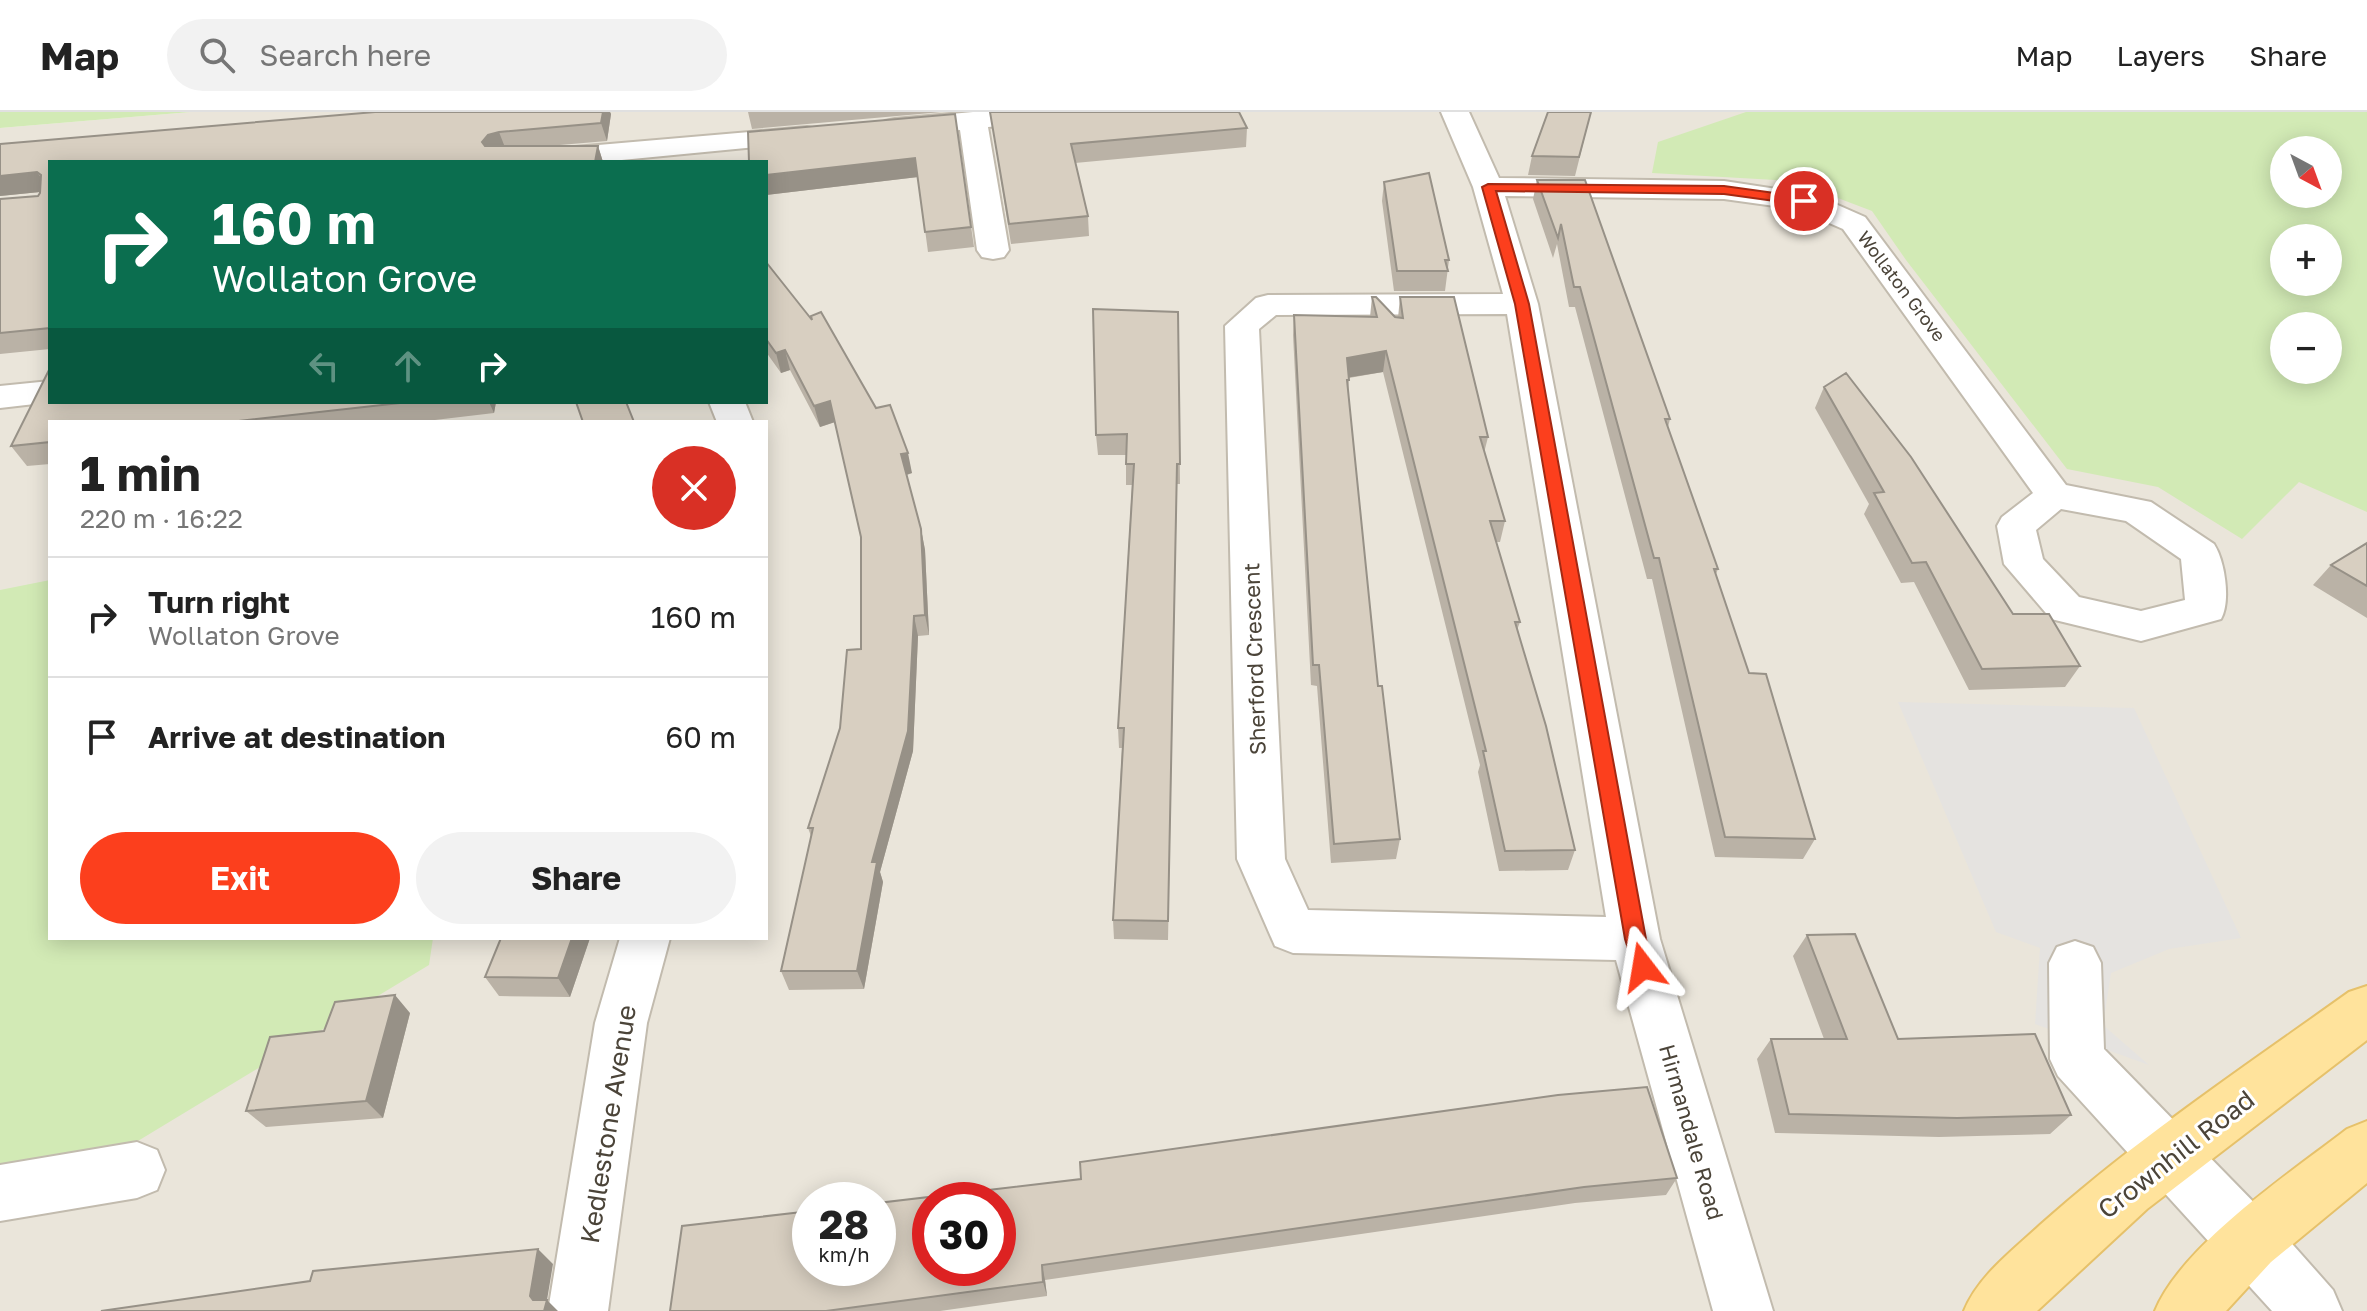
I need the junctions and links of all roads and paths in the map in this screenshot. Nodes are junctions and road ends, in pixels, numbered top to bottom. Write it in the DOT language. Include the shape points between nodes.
graph roads {
  1 [pos="1069,112"];
  2 [pos="1455,112"];
  3 [pos="973,121"];
  4 [pos="865,130"];
  5 [pos="835,133"];
  6 [pos="695,154"];
  7 [pos="553,160"];
  8 [pos="1488,187"];
  9 [pos="993,250"];
  10 [pos="1522,304"];
  11 [pos="48,392"];
  12 [pos="0,397"];
  13 [pos="2054,495"];
  14 [pos="1635,939"];
  15 [pos="644,940"];
  16 [pos="2075,963"];
  17 [pos="2367,1009"];
  18 [pos="2367,1148"];
  19 [pos="2168,1156"];
  20 [pos="137,1170"];
  21 [pos="0,1193"];
  22 [pos="2250,1241"];
  23 [pos="578,1311"];
  24 [pos="1743,1311"];
  25 [pos="1994,1311"];
  26 [pos="2185,1311"];
  27 [pos="2312,1311"];
  1 -- 3 [label="street"];
  2 -- 8 [label="street, Hirmandale Road"];
  3 -- 4 [label="street"];
  3 -- 9 [label="street"];
  5 -- 6 [label="street"];
  6 -- 7 [label="street"];
  8 -- 10 [label="street, Hirmandale Road"];
  8 -- 13 [label="street, Wollaton Grove" via="1724,190 1804,201 1854,223"];
  10 -- 14 [label="street, Hirmandale Road"];
  10 -- 14 [label="street, Sherford Crescent" via="1268,305 1242,326 1261,859 1293,931"];
  11 -- 12 [label="street"];
  13 -- 13 [label="street" via="2137,511 2200,553 2206,609 2141,626 2066,609 2024,564 2016,526"];
  14 -- 24 [label="street, Hirmandale Road"];
  15 -- 23 [label="street, Kedlestone Avenue" via="621,1023"];
  16 -- 19 [label="street" via="2077,1059"];
  17 -- 19 [label="main road, Crownhill Road"];
  18 -- 22 [label="main road"];
  19 -- 22 [label="street"];
  19 -- 25 [label="main road, Crownhill Road"];
  20 -- 21 [label="street"];
  22 -- 26 [label="main road"];
  22 -- 27 [label="street"];
}
